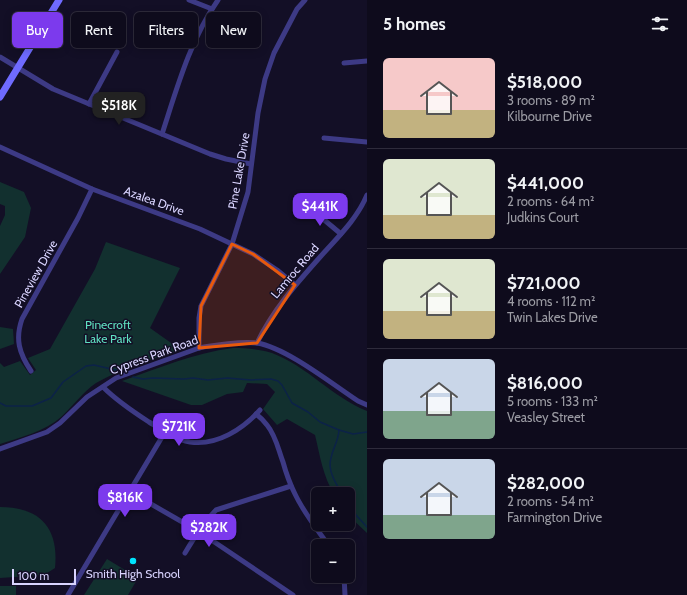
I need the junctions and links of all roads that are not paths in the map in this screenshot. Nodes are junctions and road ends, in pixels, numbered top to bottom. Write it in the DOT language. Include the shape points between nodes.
graph roads {
  1 [pos="59,0"];
  2 [pos="189,0"];
  3 [pos="218,0"];
  4 [pos="305,0"];
  5 [pos="212,9"];
  6 [pos="117,52"];
  7 [pos="0,57"];
  8 [pos="367,61"];
  9 [pos="344,62"];
  10 [pos="18,69"];
  11 [pos="0,97"];
  12 [pos="88,104"];
  13 [pos="162,134"];
  14 [pos="324,138"];
  15 [pos="367,142"];
  16 [pos="0,147"];
  17 [pos="251,164"];
  18 [pos="92,189"];
  19 [pos="367,195"];
  20 [pos="310,208"];
  21 [pos="341,234"];
  22 [pos="232,244"];
  23 [pos="295,285"];
  24 [pos="257,343"];
  25 [pos="199,348"];
  26 [pos="31,370"];
  27 [pos="102,387"];
  28 [pos="367,405"];
  29 [pos="165,432"];
  30 [pos="0,449"];
  31 [pos="291,486"];
  32 [pos="130,492"];
  33 [pos="198,531"];
  34 [pos="324,539"];
  35 [pos="185,553"];
  36 [pos="344,583"];
  37 [pos="68,595"];
  38 [pos="293,595"];
  39 [pos="345,595"];
  1 -- 10 [label="street"];
  2 -- 5 [label="street"];
  3 -- 5 [label="street"];
  4 -- 17 [label="street, Pine Lake Drive" via="297,9 274,52 262,94"];
  5 -- 13 [label="street" via="196,36"];
  6 -- 12 [label="street"];
  7 -- 10 [label="street"];
  8 -- 9 [label="street"];
  10 -- 11 [label="street"];
  10 -- 12 [label="street" via="53,89"];
  12 -- 13 [label="street"];
  13 -- 17 [label="street" via="215,156"];
  14 -- 15 [label="street"];
  16 -- 18 [label="street, Azalea Drive"];
  17 -- 22 [label="street, Pine Lake Drive" via="248,192"];
  18 -- 22 [label="street, Azalea Drive" via="200,229"];
  18 -- 26 [label="street, Pineview Drive" via="18,330 23,357"];
  19 -- 21 [label="street, Lamroc Road" via="356,216"];
  20 -- 21 [label="street"];
  21 -- 23 [label="street, Lamroc Road"];
  22 -- 23 [label="street, Azalea Drive" via="253,254"];
  22 -- 25 [label="street, Pine Lake Drive" via="201,306"];
  23 -- 24 [label="street, Lamroc Road" via="274,312"];
  24 -- 25 [label="street, Cypress Park Road"];
  24 -- 28 [label="street, Cypress Park Road" via="296,360"];
  25 -- 27 [label="street, Cypress Park Road" via="116,378"];
  27 -- 29 [label="street" via="127,408"];
  27 -- 30 [label="street, Cypress Park Road" via="47,432"];
  29 -- 31 [label="street" via="190,442 214,441 227,436 258,412 274,435"];
  29 -- 32 [label="street"];
  31 -- 33 [label="street" via="216,510"];
  31 -- 34 [label="street" via="309,520"];
  32 -- 33 [label="street"];
  32 -- 37 [label="street"];
  33 -- 35 [label="street"];
  33 -- 38 [label="street"];
  36 -- 39 [label="street"];
}
